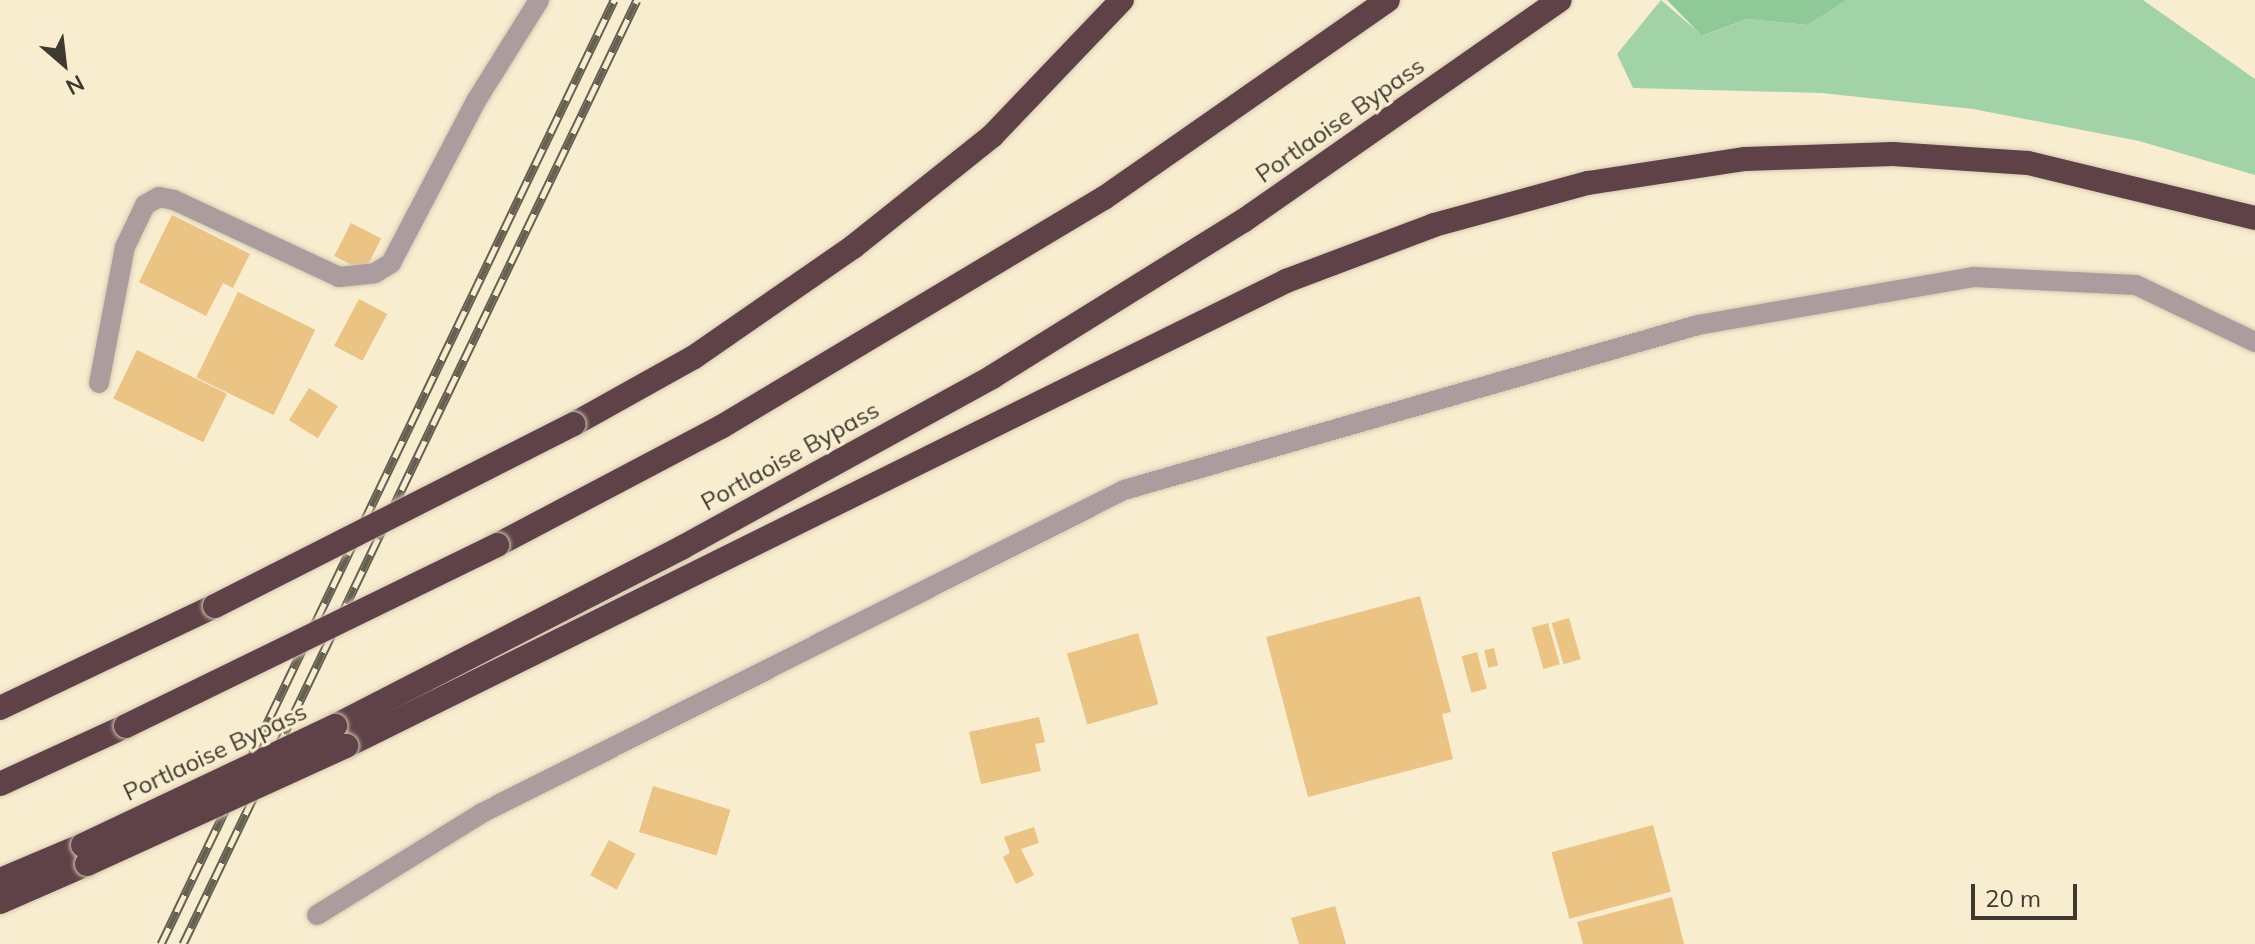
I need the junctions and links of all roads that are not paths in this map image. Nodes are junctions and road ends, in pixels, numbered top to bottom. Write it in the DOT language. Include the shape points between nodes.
graph roads {
  1 [pos="539,0"];
  2 [pos="1122,0"];
  3 [pos="1388,0"];
  4 [pos="1560,0"];
  5 [pos="2255,218"];
  6 [pos="2255,342"];
  7 [pos="99,383"];
  8 [pos="0,708"];
  9 [pos="340,736"];
  10 [pos="0,784"];
  11 [pos="85,855"];
  12 [pos="0,880"];
  13 [pos="0,902"];
  14 [pos="317,915"];
  1 -- 7 [label="lane" via="476,101 391,263 375,273 339,277 174,200 159,197 145,205 125,247"];
  2 -- 8 [label="highway, bridge" via="992,136 853,247 694,357 574,424 215,606"];
  3 -- 10 [label="highway, bridge" via="1104,198 721,427 497,545"];
  4 -- 9 [label="highway, Portlaoise Bypass" via="1243,221 992,377"];
  5 -- 9 [label="highway" via="2028,163 1893,154 1745,159 1588,183 1434,225 1272,288"];
  6 -- 14 [label="lane" via="2136,285 1973,277 1698,325 1124,490 482,813"];
  9 -- 11 [label="highway, Portlaoise Bypass, bridge"];
  11 -- 12 [label="highway, Portlaoise Bypass"];
  11 -- 13 [label="highway"];
}
